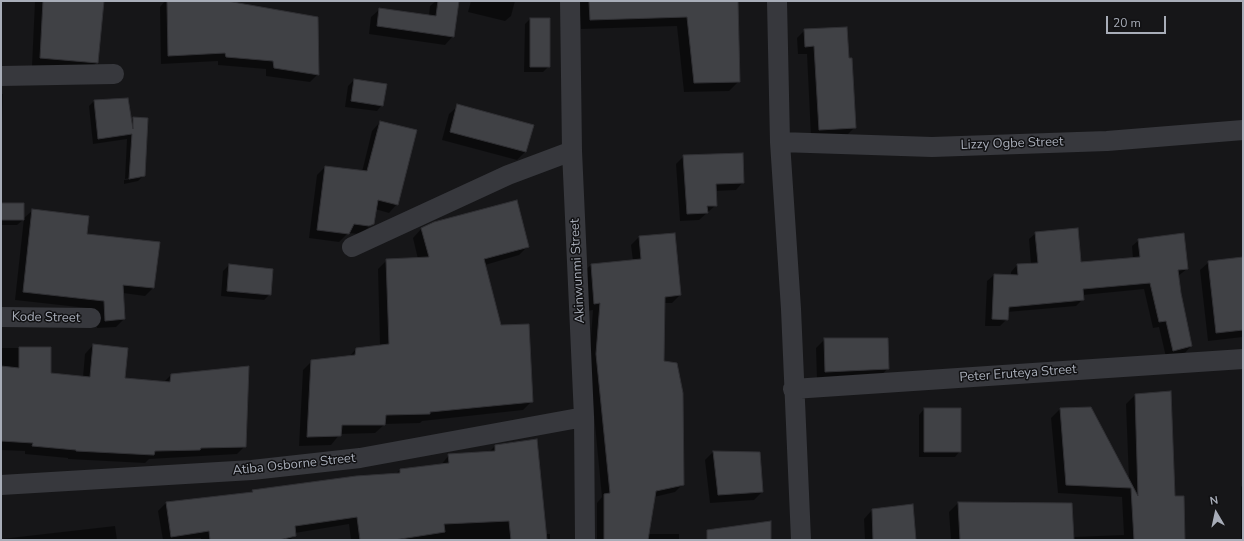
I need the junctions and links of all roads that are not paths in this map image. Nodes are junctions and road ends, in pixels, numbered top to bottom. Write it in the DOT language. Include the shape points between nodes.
graph roads {
  1 [pos="570,1"];
  2 [pos="777,1"];
  3 [pos="114,74"];
  4 [pos="1,76"];
  5 [pos="1243,130"];
  6 [pos="780,142"];
  7 [pos="572,151"];
  8 [pos="352,247"];
  9 [pos="1,317"];
  10 [pos="91,318"];
  11 [pos="1243,359"];
  12 [pos="793,389"];
  13 [pos="584,417"];
  14 [pos="1,486"];
  15 [pos="585,540"];
  16 [pos="800,540"];
  1 -- 7 [label="street, Akinwunmi Street"];
  2 -- 6 [label="street"];
  3 -- 4 [label="street"];
  5 -- 6 [label="street, Lizzy Ogbe Street" via="1106,141 932,148"];
  6 -- 12 [label="street" via="791,310"];
  7 -- 8 [label="street" via="508,175"];
  7 -- 13 [label="street, Akinwunmi Street"];
  9 -- 10 [label="street, Kode Street"];
  11 -- 12 [label="street, Peter Eruteya Street"];
  12 -- 16 [label="street"];
  13 -- 14 [label="street, Atiba Osborne Street" via="360,458 252,470"];
  13 -- 15 [label="street, Akinwunmi Street"];
}
